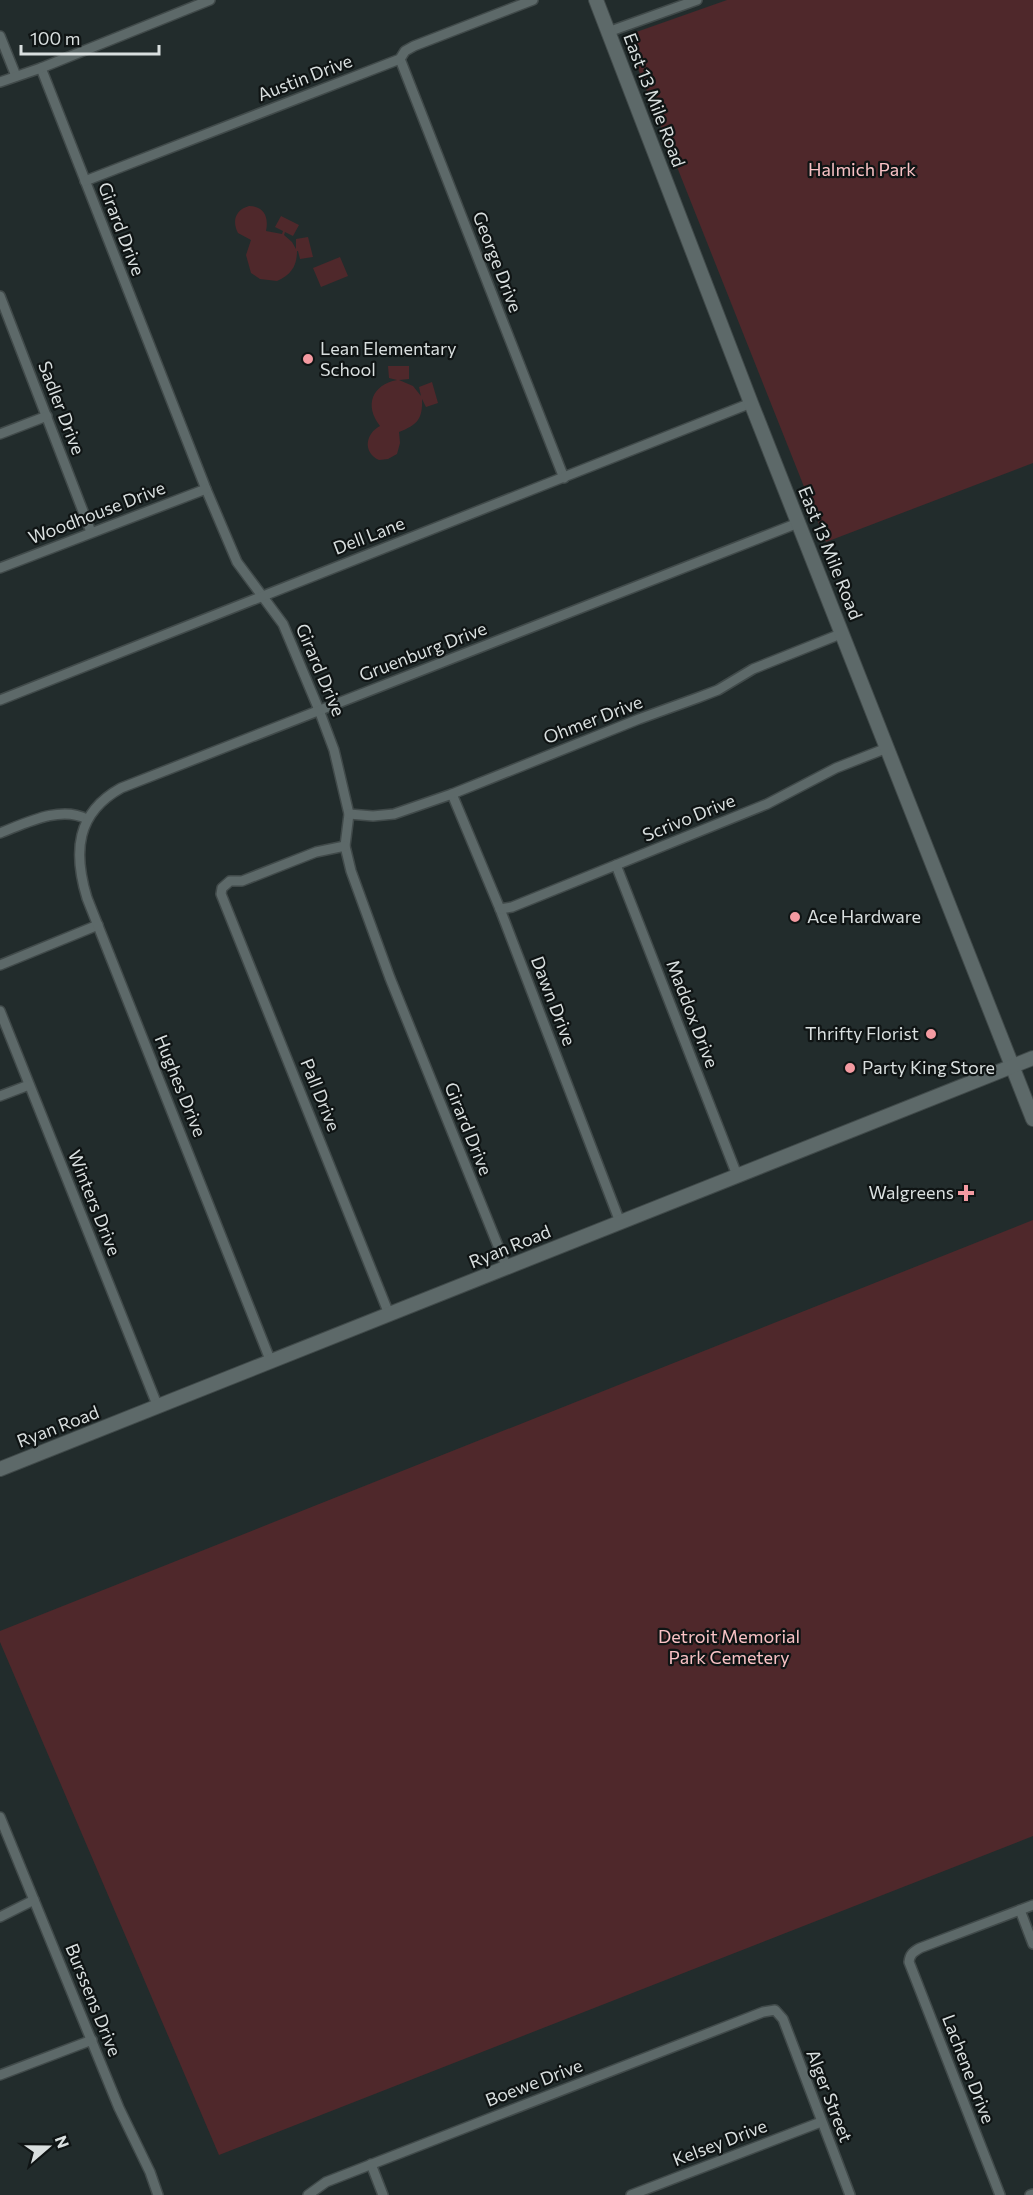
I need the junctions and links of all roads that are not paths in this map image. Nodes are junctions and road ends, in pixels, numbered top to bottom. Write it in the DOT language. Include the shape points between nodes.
graph roads {
  1 [pos="210,0"];
  2 [pos="533,0"];
  3 [pos="596,0"];
  4 [pos="698,0"];
  5 [pos="608,32"];
  6 [pos="0,36"];
  7 [pos="400,59"];
  8 [pos="41,68"];
  9 [pos="16,76"];
  10 [pos="0,82"];
  11 [pos="85,181"];
  12 [pos="0,296"];
  13 [pos="751,403"];
  14 [pos="47,416"];
  15 [pos="0,434"];
  16 [pos="564,478"];
  17 [pos="206,489"];
  18 [pos="798,523"];
  19 [pos="91,532"];
  20 [pos="0,568"];
  21 [pos="262,596"];
  22 [pos="843,633"];
  23 [pos="0,700"];
  24 [pos="319,710"];
  25 [pos="887,748"];
  26 [pos="452,794"];
  27 [pos="349,814"];
  28 [pos="87,819"];
  29 [pos="0,833"];
  30 [pos="345,846"];
  31 [pos="616,865"];
  32 [pos="500,909"];
  33 [pos="99,925"];
  34 [pos="0,964"];
  35 [pos="0,1011"];
  36 [pos="1033,1058"];
  37 [pos="1012,1066"];
  38 [pos="29,1085"];
  39 [pos="0,1096"];
  40 [pos="1033,1119"];
  41 [pos="738,1175"];
  42 [pos="620,1222"];
  43 [pos="507,1268"];
  44 [pos="389,1314"];
  45 [pos="271,1362"];
  46 [pos="158,1407"];
  47 [pos="0,1469"];
  48 [pos="0,1817"];
  49 [pos="34,1900"];
  50 [pos="1033,1905"];
  51 [pos="1020,1910"];
  52 [pos="0,1917"];
  53 [pos="1033,1944"];
  54 [pos="775,2010"];
  55 [pos="92,2040"];
  56 [pos="0,2075"];
  57 [pos="821,2122"];
  58 [pos="371,2164"];
  59 [pos="158,2195"];
  60 [pos="308,2195"];
  61 [pos="383,2195"];
  62 [pos="631,2195"];
  63 [pos="850,2195"];
  64 [pos="1000,2195"];
  1 -- 8 [label="street"];
  2 -- 7 [label="street, Austin Drive" via="414,46"];
  3 -- 5 [label="main road, East 13 Mile Road"];
  4 -- 5 [label="street"];
  5 -- 13 [label="main road, East 13 Mile Road"];
  6 -- 9 [label="street"];
  7 -- 11 [label="street, Austin Drive"];
  7 -- 16 [label="street, George Drive"];
  8 -- 9 [label="street"];
  8 -- 11 [label="street, Girard Drive"];
  9 -- 10 [label="street"];
  11 -- 17 [label="street, Girard Drive"];
  12 -- 14 [label="street, Sadler Drive"];
  13 -- 16 [label="street, Dell Lane"];
  13 -- 18 [label="main road, East 13 Mile Road"];
  14 -- 15 [label="street"];
  14 -- 19 [label="street, Sadler Drive"];
  16 -- 21 [label="street, Dell Lane"];
  17 -- 19 [label="street, Woodhouse Drive"];
  17 -- 21 [label="street, Girard Drive" via="237,562"];
  18 -- 22 [label="main road, East 13 Mile Road"];
  18 -- 24 [label="street, Gruenburg Drive"];
  19 -- 20 [label="street, Woodhouse Drive"];
  21 -- 23 [label="street, Dell Lane"];
  21 -- 24 [label="street, Girard Drive" via="283,624"];
  22 -- 25 [label="main road, East 13 Mile Road"];
  22 -- 26 [label="street, Ohmer Drive" via="753,669 697,699"];
  24 -- 27 [label="street, Girard Drive" via="338,762"];
  24 -- 28 [label="street, Gruenburg Drive" via="121,788 96,805"];
  25 -- 31 [label="street, Scrivo Drive" via="828,772 767,804"];
  25 -- 37 [label="main road, East 13 Mile Road"];
  26 -- 27 [label="street, Ohmer Drive" via="394,814"];
  26 -- 32 [label="street, Dawn Drive"];
  27 -- 30 [label="street, Girard Drive"];
  28 -- 29 [label="street" via="52,815"];
  28 -- 33 [label="street, Hughes Drive" via="79,856 81,876"];
  30 -- 43 [label="street, Girard Drive" via="390,978"];
  30 -- 44 [label="street, Pall Drive" via="316,852 242,881 230,881 221,894"];
  31 -- 32 [label="street, Scrivo Drive" via="512,908"];
  31 -- 41 [label="street, Maddox Drive"];
  32 -- 42 [label="street, Dawn Drive"];
  33 -- 34 [label="street"];
  33 -- 45 [label="street, Hughes Drive"];
  35 -- 38 [label="street, Winters Drive"];
  36 -- 37 [label="main road, Ryan Road"];
  37 -- 40 [label="main road, East 13 Mile Road"];
  37 -- 41 [label="main road, Ryan Road"];
  38 -- 39 [label="street"];
  38 -- 46 [label="street, Winters Drive"];
  41 -- 42 [label="main road, Ryan Road"];
  42 -- 43 [label="main road, Ryan Road"];
  43 -- 44 [label="main road, Ryan Road"];
  44 -- 45 [label="main road, Ryan Road"];
  45 -- 46 [label="main road, Ryan Road"];
  46 -- 47 [label="main road, Ryan Road"];
  48 -- 49 [label="street, Burssens Drive"];
  49 -- 52 [label="street"];
  49 -- 55 [label="street, Burssens Drive"];
  50 -- 51 [label="street"];
  51 -- 53 [label="street"];
  51 -- 64 [label="street, Lachene Drive" via="920,1948 909,1956 910,1968"];
  54 -- 57 [label="street, Alger Street" via="783,2019"];
  54 -- 58 [label="street, Boewe Drive"];
  55 -- 56 [label="street"];
  55 -- 59 [label="street, Burssens Drive"];
  57 -- 62 [label="street, Kelsey Drive"];
  57 -- 63 [label="street, Alger Street"];
  58 -- 60 [label="street, Boewe Drive" via="326,2182"];
  58 -- 61 [label="street"];
}
